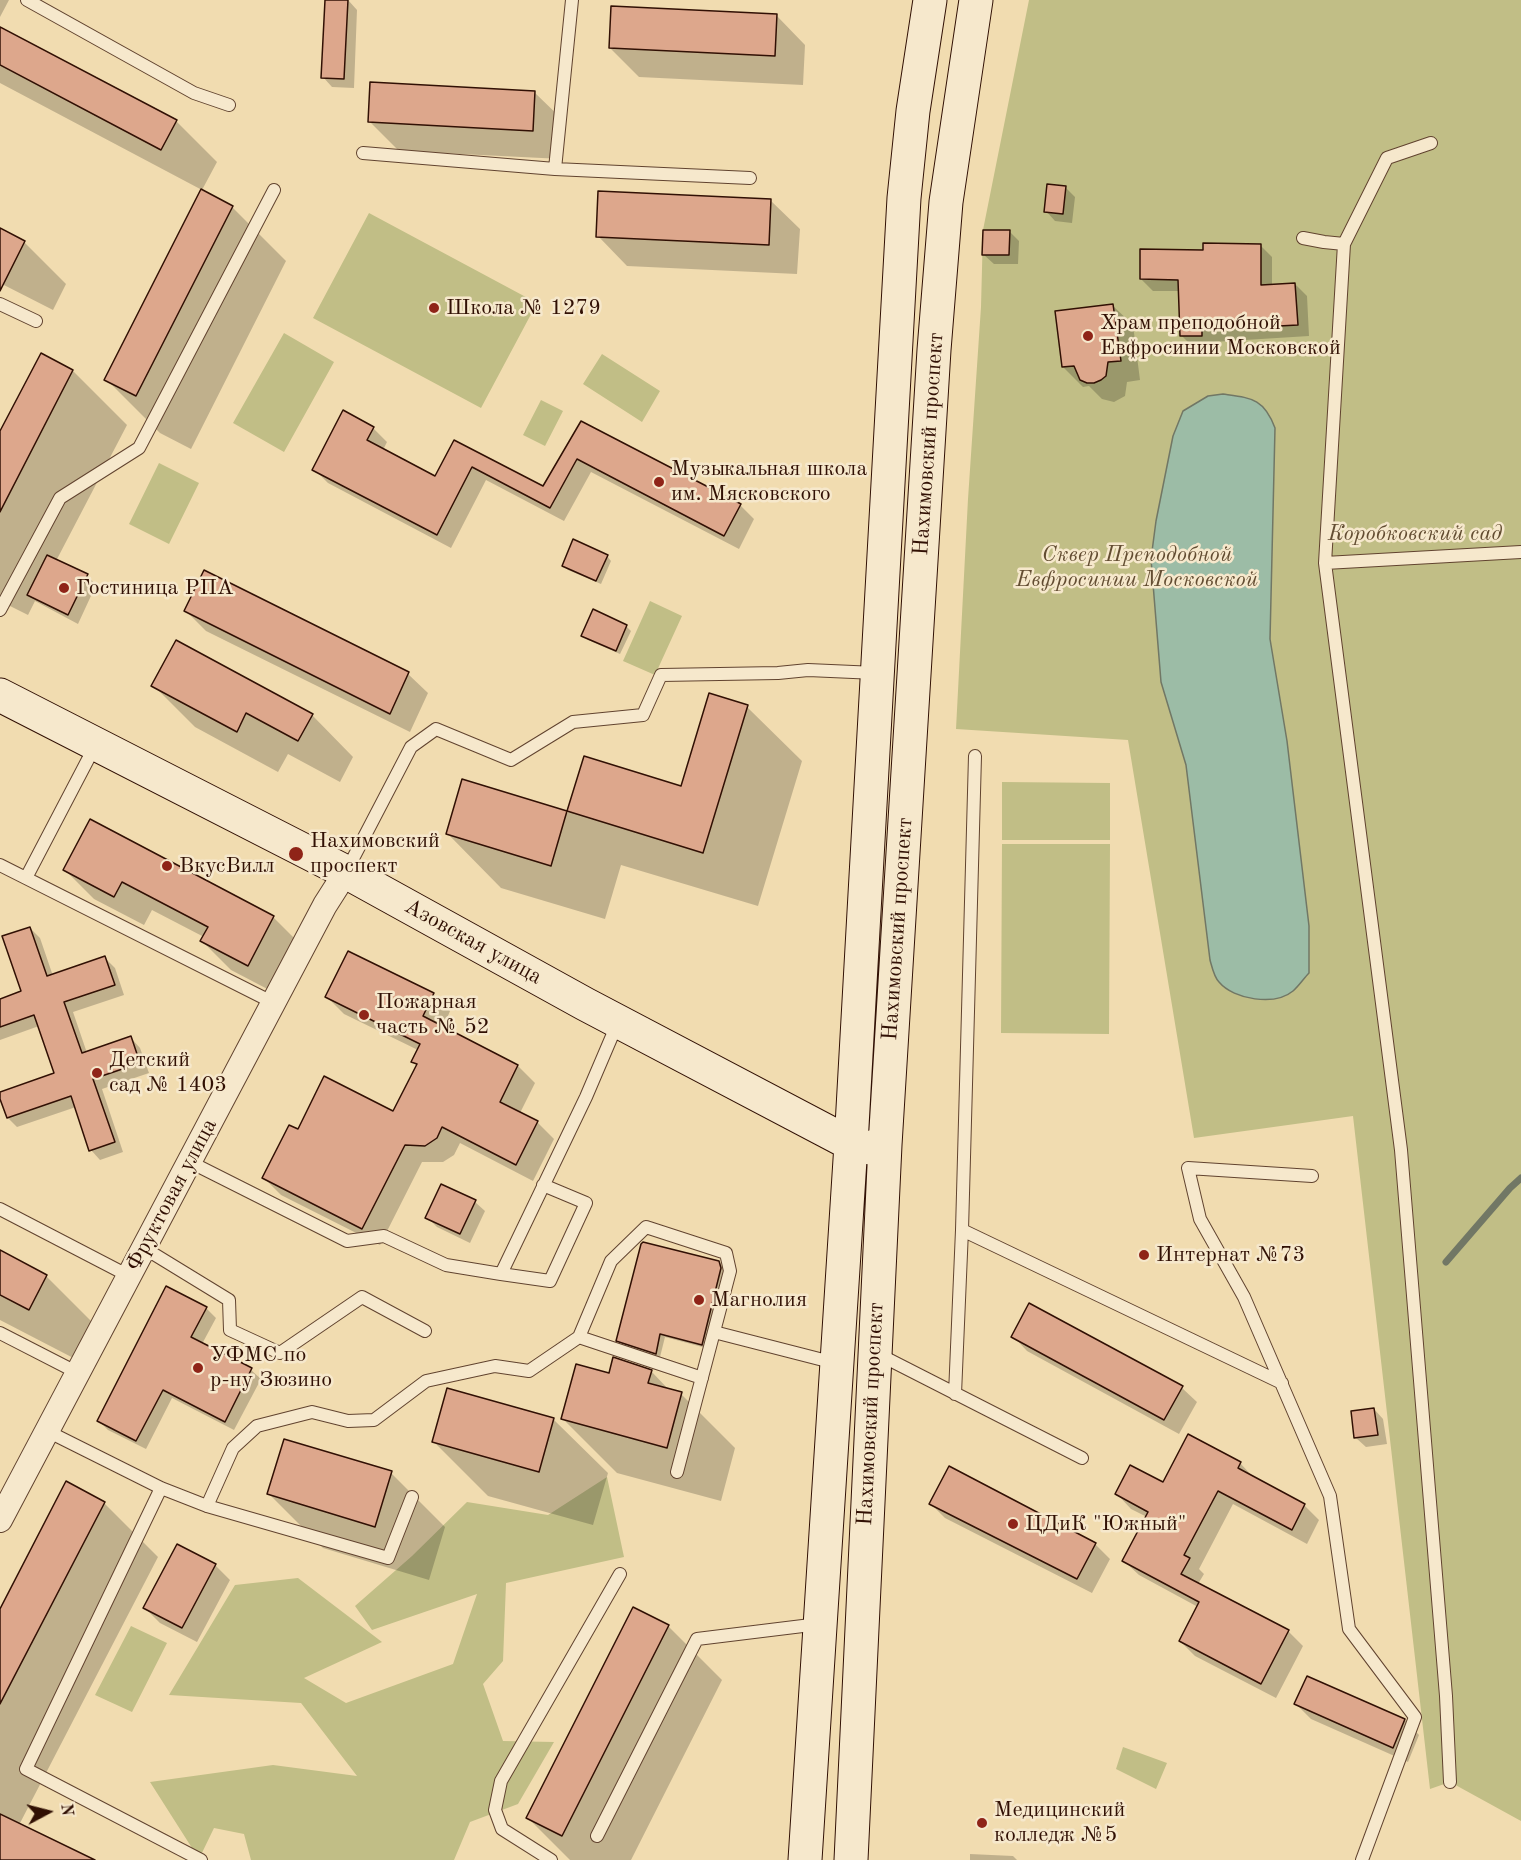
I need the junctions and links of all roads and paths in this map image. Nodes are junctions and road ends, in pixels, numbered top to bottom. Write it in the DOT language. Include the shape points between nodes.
graph roads {
  1 [pos="27,0"];
  2 [pos="572,0"];
  3 [pos="930,0"];
  4 [pos="976,0"];
  5 [pos="229,105"];
  6 [pos="1431,143"];
  7 [pos="363,153"];
  8 [pos="555,169"];
  9 [pos="750,178"];
  10 [pos="274,190"];
  11 [pos="1303,238"];
  12 [pos="1344,244"];
  13 [pos="0,304"];
  14 [pos="36,321"];
  15 [pos="1521,552"];
  16 [pos="1325,563"];
  17 [pos="0,610"];
  18 [pos="877,673"];
  19 [pos="0,695"];
  20 [pos="96,744"];
  21 [pos="975,756"];
  22 [pos="0,865"];
  23 [pos="346,872"];
  24 [pos="26,878"];
  25 [pos="274,1003"];
  26 [pos="619,1021"];
  27 [pos="851,1144"];
  28 [pos="884,1151"];
  29 [pos="190,1162"];
  30 [pos="1312,1176"];
  31 [pos="543,1185"];
  32 [pos="0,1209"];
  33 [pos="962,1230"];
  34 [pos="144,1248"];
  35 [pos="501,1274"];
  36 [pos="129,1276"];
  37 [pos="425,1331"];
  38 [pos="714,1332"];
  39 [pos="0,1333"];
  40 [pos="579,1337"];
  41 [pos="874,1352"];
  42 [pos="836,1364"];
  43 [pos="78,1373"];
  44 [pos="702,1378"];
  45 [pos="1282,1383"];
  46 [pos="956,1394"];
  47 [pos="47,1431"];
  48 [pos="1082,1458"];
  49 [pos="677,1472"];
  50 [pos="162,1488"];
  51 [pos="412,1497"];
  52 [pos="207,1506"];
  53 [pos="0,1520"];
  54 [pos="620,1574"];
  55 [pos="820,1623"];
  56 [pos="1450,1782"];
  57 [pos="597,1836"];
  58 [pos="201,1860"];
  59 [pos="551,1860"];
  60 [pos="805,1860"];
  61 [pos="851,1860"];
  62 [pos="1362,1860"];
  1 -- 5 [label="lane" via="194,93"];
  2 -- 8 [label="lane"];
  3 -- 18 [label="main road, Нахимовский проспект" via="904,198"];
  4 -- 28 [label="main road, Нахимовский проспект" via="946,202 936,327"];
  6 -- 12 [label="lane" via="1387,158"];
  7 -- 8 [label="lane"];
  8 -- 9 [label="lane"];
  10 -- 17 [label="lane" via="139,448 60,498"];
  11 -- 12 [label="lane"];
  12 -- 16 [label="lane"];
  13 -- 14 [label="lane"];
  15 -- 16 [label="lane"];
  16 -- 56 [label="lane" via="1401,1150"];
  18 -- 23 [label="lane" via="808,670 661,675 643,715 573,722 511,760 436,729 411,747"];
  18 -- 27 [label="main road, Нахимовский проспект"];
  19 -- 20 [label="main road, Азовская улица"];
  20 -- 23 [label="main road, Азовская улица"];
  20 -- 24 [label="lane"];
  21 -- 33 [label="lane"];
  22 -- 24 [label="lane"];
  23 -- 25 [label="street, Фруктовая улица"];
  23 -- 26 [label="main road, Азовская улица"];
  24 -- 25 [label="lane"];
  25 -- 29 [label="street, Фруктовая улица"];
  26 -- 27 [label="main road, Азовская улица"];
  26 -- 31 [label="lane"];
  27 -- 28 [label="main road, Азовская улица"];
  27 -- 42 [label="main road, Нахимовский проспект"];
  28 -- 41 [label="main road, Нахимовский проспект"];
  29 -- 34 [label="street, Фруктовая улица"];
  29 -- 35 [label="lane" via="347,1241 384,1236 446,1265"];
  30 -- 45 [label="lane" via="1188,1168 1200,1220 1244,1297"];
  31 -- 35 [label="lane"];
  31 -- 35 [label="lane" via="586,1203 550,1281"];
  32 -- 36 [label="lane"];
  33 -- 45 [label="lane"];
  33 -- 46 [label="lane"];
  34 -- 36 [label="street, Фруктовая улица"];
  34 -- 37 [label="lane" via="229,1300 230,1330 280,1353 362,1297"];
  36 -- 43 [label="street, Фруктовая улица"];
  38 -- 40 [label="lane" via="730,1271 726,1252 646,1227 612,1261"];
  38 -- 42 [label="lane"];
  38 -- 44 [label="lane"];
  39 -- 43 [label="lane"];
  40 -- 44 [label="lane"];
  40 -- 52 [label="lane" via="529,1371 495,1366 426,1381 374,1420 348,1421 312,1412 257,1426 233,1448"];
  41 -- 46 [label="lane"];
  41 -- 61 [label="main road, Нахимовский проспект"];
  42 -- 55 [label="main road, Нахимовский проспект"];
  43 -- 47 [label="street, Фруктовая улица"];
  44 -- 49 [label="lane"];
  45 -- 62 [label="lane" via="1330,1496 1349,1629 1415,1717"];
  46 -- 48 [label="lane"];
  47 -- 50 [label="lane"];
  47 -- 53 [label="street, Фруктовая улица"];
  50 -- 52 [label="lane"];
  50 -- 58 [label="lane" via="26,1769"];
  51 -- 52 [label="lane" via="388,1558"];
  54 -- 59 [label="lane" via="501,1781 495,1810 502,1829"];
  55 -- 57 [label="lane" via="697,1639"];
  55 -- 60 [label="main road, Нахимовский проспект"];
}
